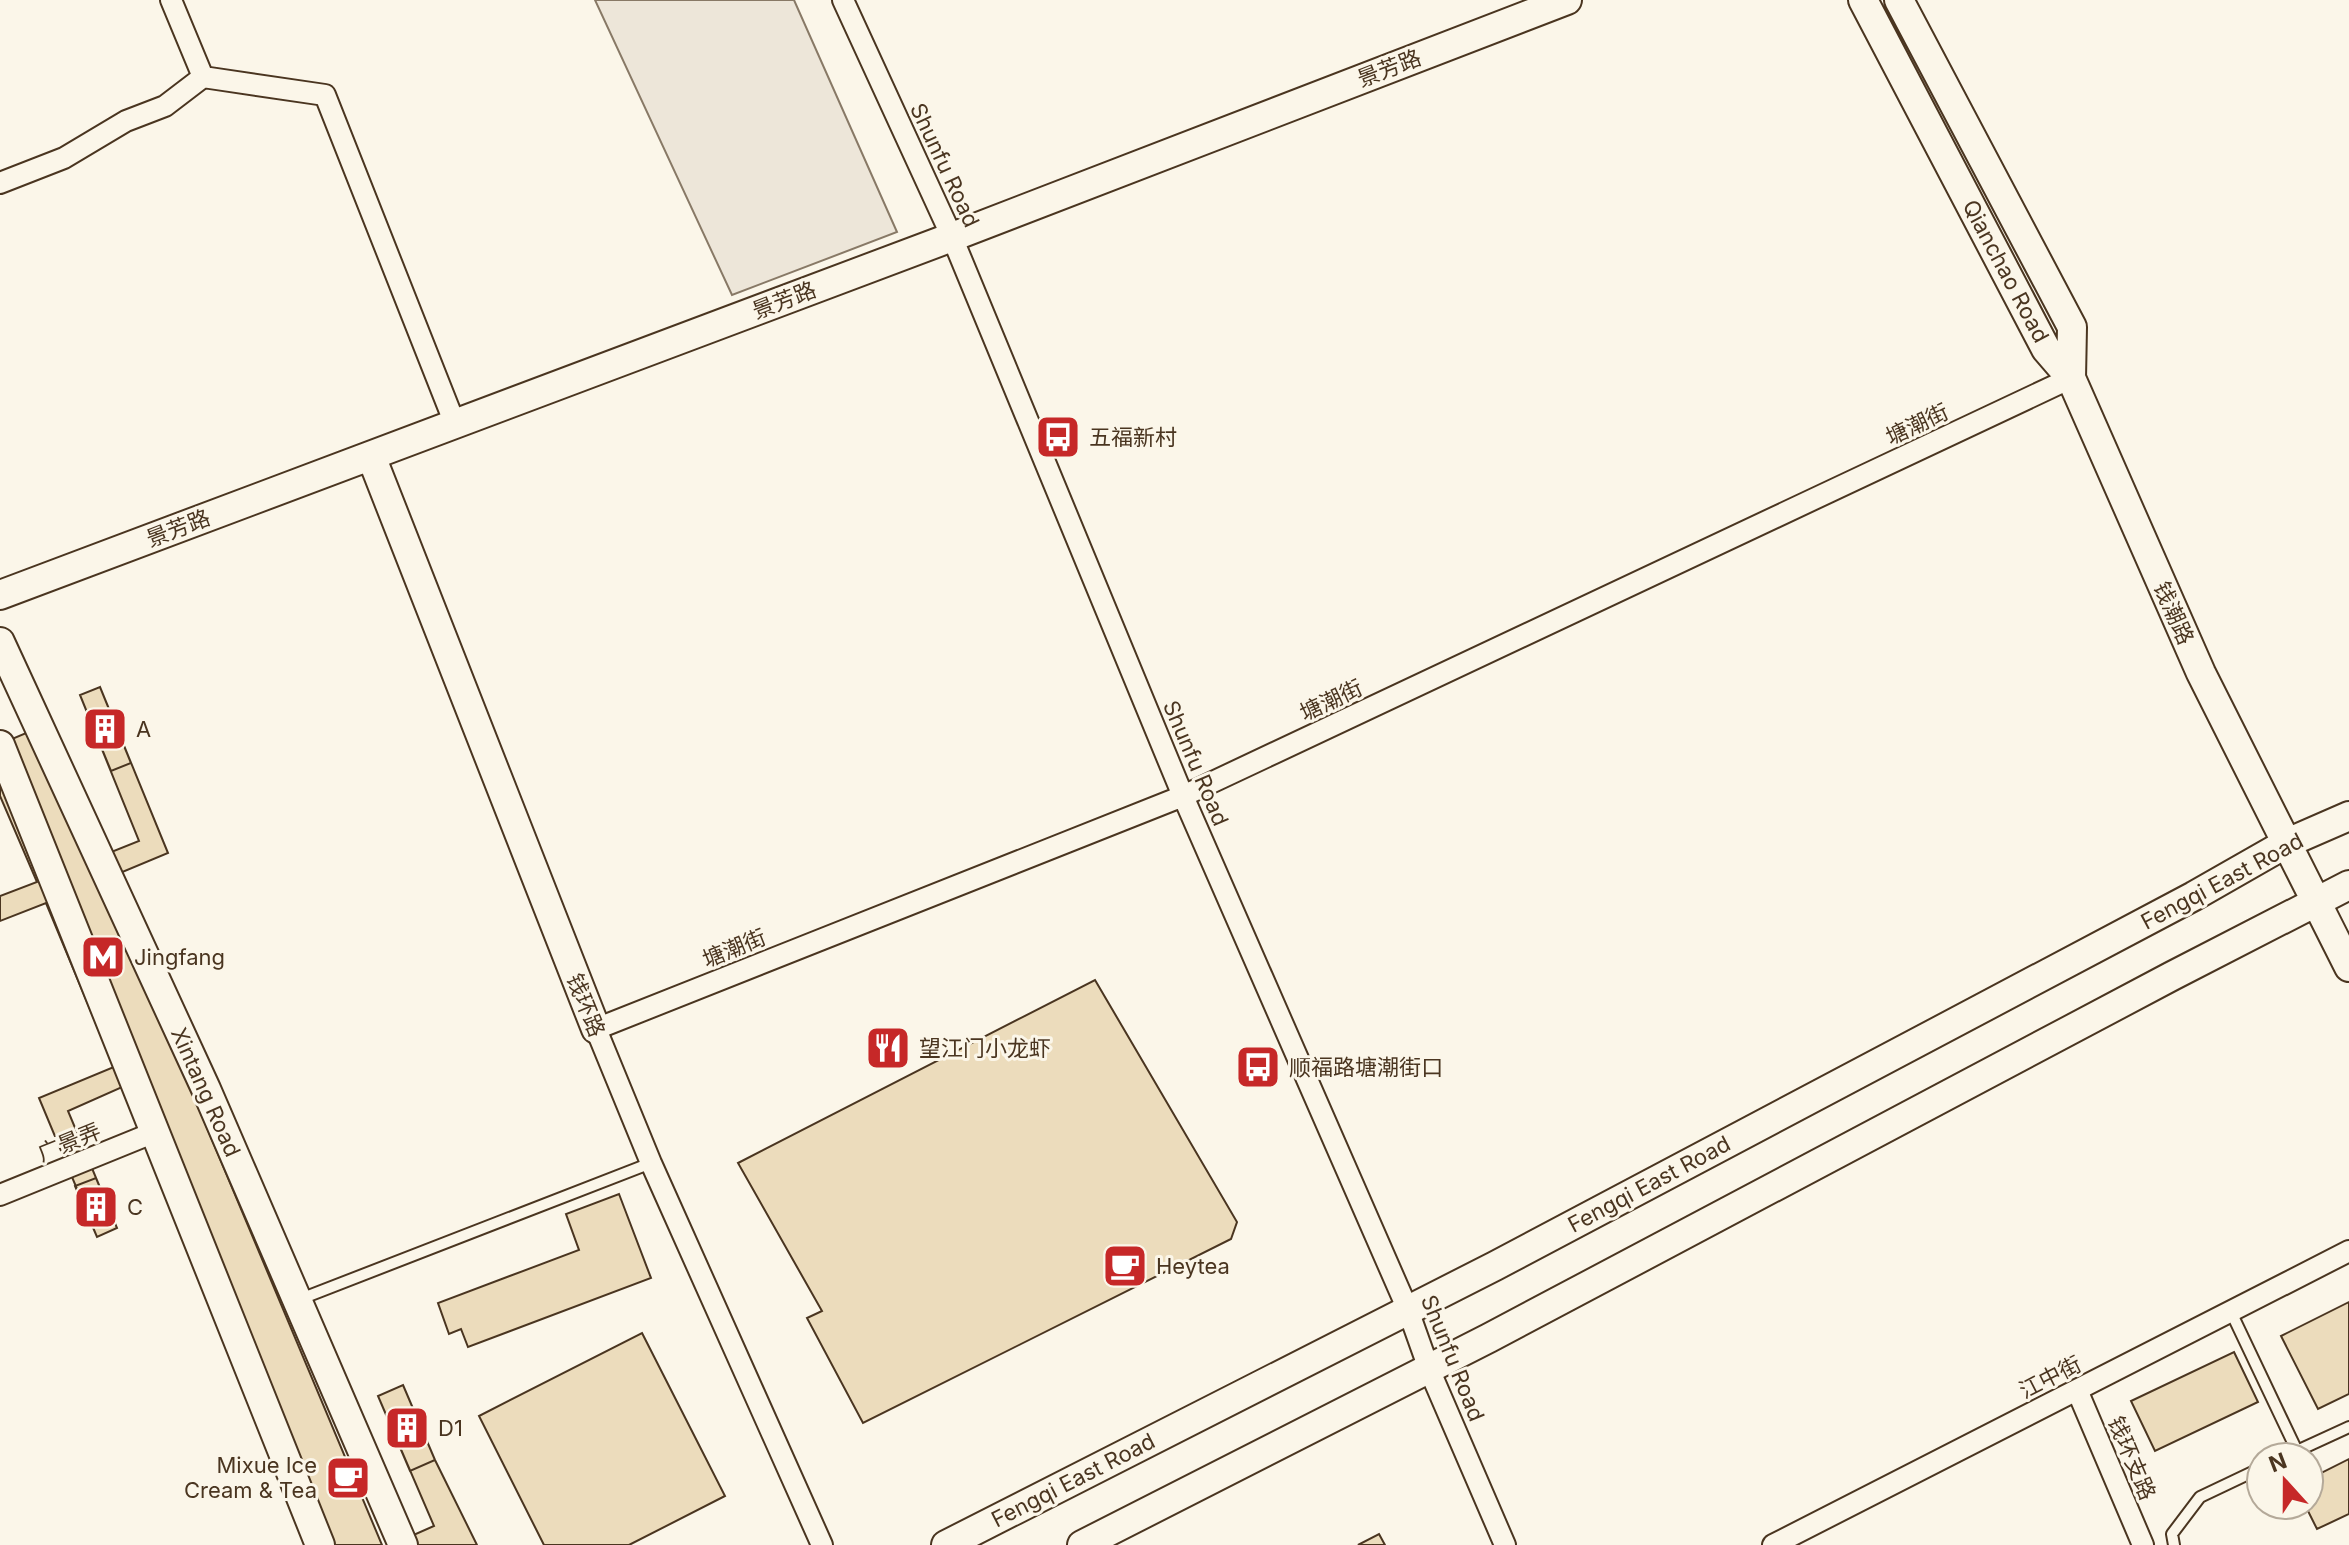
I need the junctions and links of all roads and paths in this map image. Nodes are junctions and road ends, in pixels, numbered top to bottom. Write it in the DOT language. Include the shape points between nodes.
graph roads {
  1 [pos="171,0"];
  2 [pos="843,0"];
  3 [pos="1567,0"];
  4 [pos="1863,0"];
  5 [pos="1899,0"];
  6 [pos="203,77"];
  7 [pos="0,183"];
  8 [pos="952,237"];
  9 [pos="2071,378"];
  10 [pos="455,424"];
  11 [pos="371,456"];
  12 [pos="0,595"];
  13 [pos="0,642"];
  14 [pos="0,745"];
  15 [pos="1183,796"];
  16 [pos="2349,816"];
  17 [pos="2287,843"];
  18 [pos="2349,885"];
  19 [pos="2315,902"];
  20 [pos="2349,967"];
  21 [pos="596,1029"];
  22 [pos="155,1132"];
  23 [pos="651,1163"];
  24 [pos="0,1195"];
  25 [pos="2349,1251"];
  26 [pos="297,1300"];
  27 [pos="1408,1310"];
  28 [pos="2231,1312"];
  29 [pos="1429,1369"];
  30 [pos="2077,1390"];
  31 [pos="2349,1427"];
  32 [pos="2292,1441"];
  33 [pos="2319,1441"];
  34 [pos="2245,1476"];
  35 [pos="320,1545"];
  36 [pos="403,1545"];
  37 [pos="822,1545"];
  38 [pos="946,1545"];
  39 [pos="1082,1545"];
  40 [pos="1505,1545"];
  41 [pos="1773,1545"];
  42 [pos="2143,1545"];
  43 [pos="2174,1545"];
  1 -- 6 [label="street"];
  2 -- 8 [label="street, Shunfu Road"];
  3 -- 8 [label="main road, 景芳路"];
  4 -- 9 [label="main road, Qianchao Road" via="2046,349"];
  5 -- 9 [label="main road, Qianchao Road" via="2072,327"];
  6 -- 7 [label="street" via="165,106 126,121 64,158"];
  6 -- 10 [label="street" via="325,95"];
  8 -- 10 [label="main road, 景芳路"];
  8 -- 15 [label="street, Shunfu Road"];
  9 -- 15 [label="street, 塘潮街"];
  9 -- 17 [label="main road, 钱潮路" via="2201,673"];
  10 -- 11 [label="main road, 景芳路"];
  11 -- 12 [label="main road, 景芳路"];
  11 -- 21 [label="main road, 钱环路"];
  13 -- 26 [label="main road, Xintang Road"];
  14 -- 22 [label="main road"];
  15 -- 21 [label="street, 塘潮街"];
  15 -- 27 [label="street, Shunfu Road"];
  16 -- 17 [label="main road, Fengqi East Road"];
  17 -- 19 [label="main road"];
  17 -- 27 [label="main road, Fengqi East Road"];
  18 -- 19 [label="main road"];
  19 -- 20 [label="main road"];
  19 -- 29 [label="main road"];
  21 -- 23 [label="street, 钱环路"];
  22 -- 24 [label="street, 广景弄"];
  22 -- 35 [label="main road"];
  23 -- 26 [label="lane"];
  23 -- 37 [label="street, 钱环路"];
  25 -- 28 [label="street, 江中街"];
  26 -- 36 [label="main road, Xintang Road"];
  27 -- 29 [label="street, Shunfu Road"];
  27 -- 38 [label="main road, Fengqi East Road"];
  28 -- 30 [label="street, 江中街"];
  28 -- 32 [label="lane"];
  29 -- 39 [label="main road"];
  29 -- 40 [label="street, Shunfu Road"];
  30 -- 41 [label="street, 江中街"];
  30 -- 42 [label="street, 钱环支路"];
  31 -- 33 [label="lane"];
  34 -- 43 [label="lane" via="2200,1497 2172,1534"];
}
